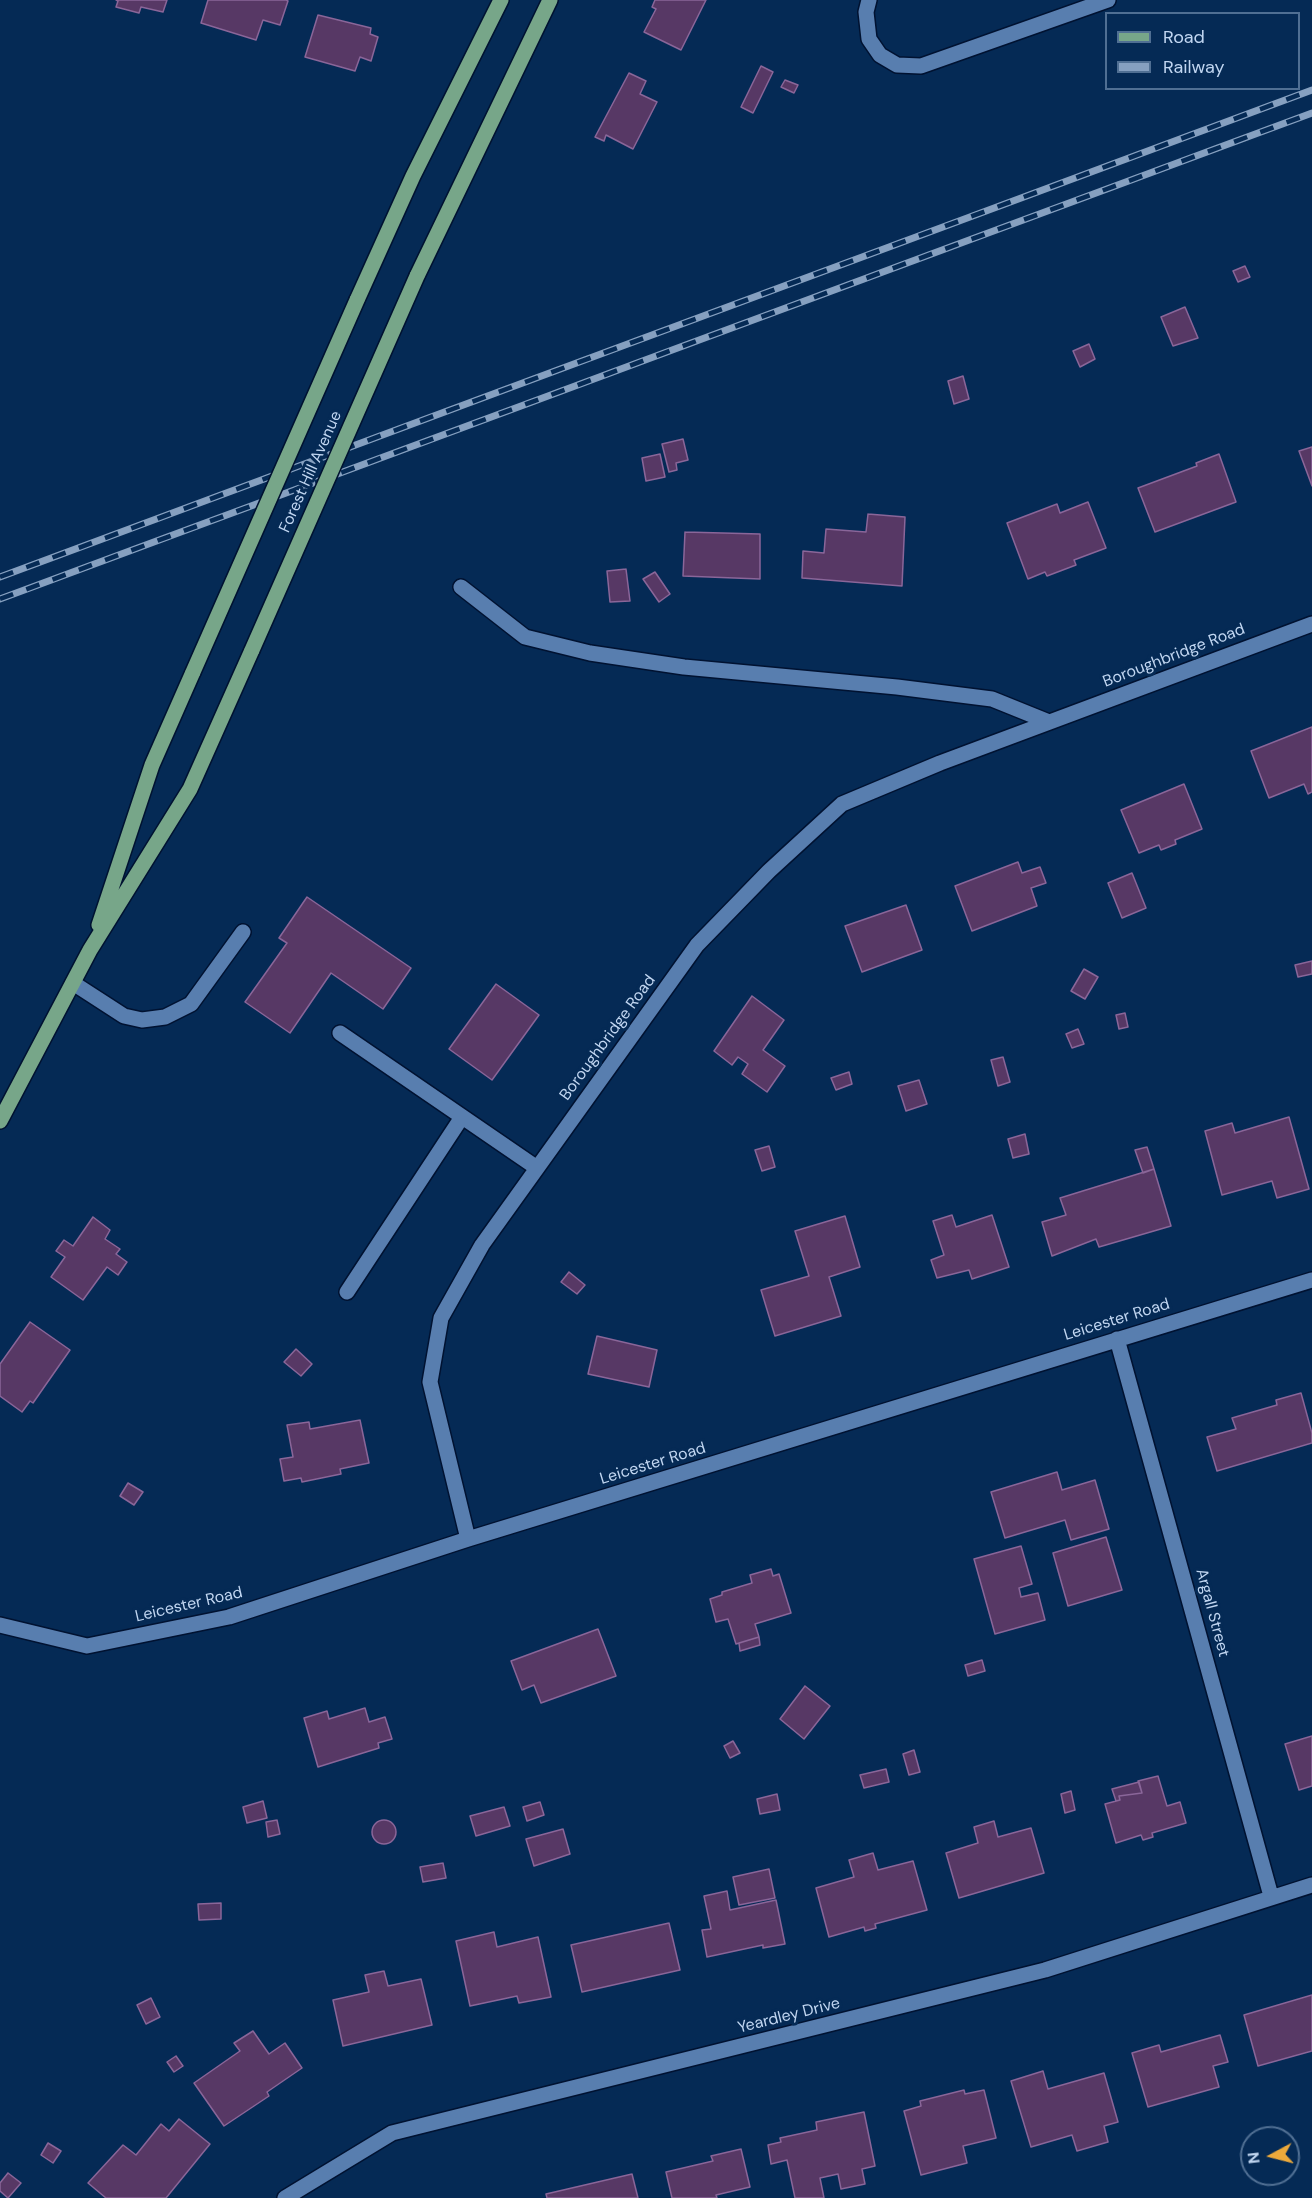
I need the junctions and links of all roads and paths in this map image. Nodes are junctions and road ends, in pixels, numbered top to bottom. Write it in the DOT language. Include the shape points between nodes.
graph roads {
  1 [pos="501,0"];
  2 [pos="550,0"];
  3 [pos="869,0"];
  4 [pos="1108,0"];
  5 [pos="462,587"];
  6 [pos="1312,624"];
  7 [pos="1049,722"];
  8 [pos="243,932"];
  9 [pos="90,950"];
  10 [pos="73,983"];
  11 [pos="340,1033"];
  12 [pos="462,1117"];
  13 [pos="0,1121"];
  14 [pos="537,1168"];
  15 [pos="1312,1280"];
  16 [pos="347,1292"];
  17 [pos="1117,1339"];
  18 [pos="468,1539"];
  19 [pos="0,1625"];
  20 [pos="1312,1885"];
  21 [pos="1271,1896"];
  22 [pos="285,2198"];
  1 -- 9 [label="main road, Forest Hill Avenue, bridge" via="357,300 152,765"];
  2 -- 9 [label="main road, Forest Hill Avenue, bridge" via="417,276 190,789"];
  3 -- 4 [label="street" via="869,39 880,55 897,65 921,66"];
  5 -- 7 [label="street" via="525,637 590,652 684,667 992,699"];
  6 -- 7 [label="street, Boroughbridge Road"];
  7 -- 14 [label="street, Boroughbridge Road" via="842,804 697,945"];
  8 -- 10 [label="street" via="191,1004 165,1017 142,1020 124,1016"];
  9 -- 10 [label="main road, Forest Hill Avenue"];
  10 -- 13 [label="main road, Forest Hill Avenue"];
  11 -- 12 [label="street"];
  12 -- 14 [label="street"];
  12 -- 16 [label="street"];
  14 -- 18 [label="street, Boroughbridge Road" via="482,1245 441,1318 430,1382"];
  15 -- 17 [label="street, Leicester Road"];
  17 -- 18 [label="street, Leicester Road"];
  17 -- 21 [label="street, Argall Street"];
  18 -- 19 [label="street, Leicester Road" via="229,1617 87,1646"];
  20 -- 21 [label="street, Yeardley Drive"];
  21 -- 22 [label="street, Yeardley Drive" via="1046,1970 392,2133"];
}
